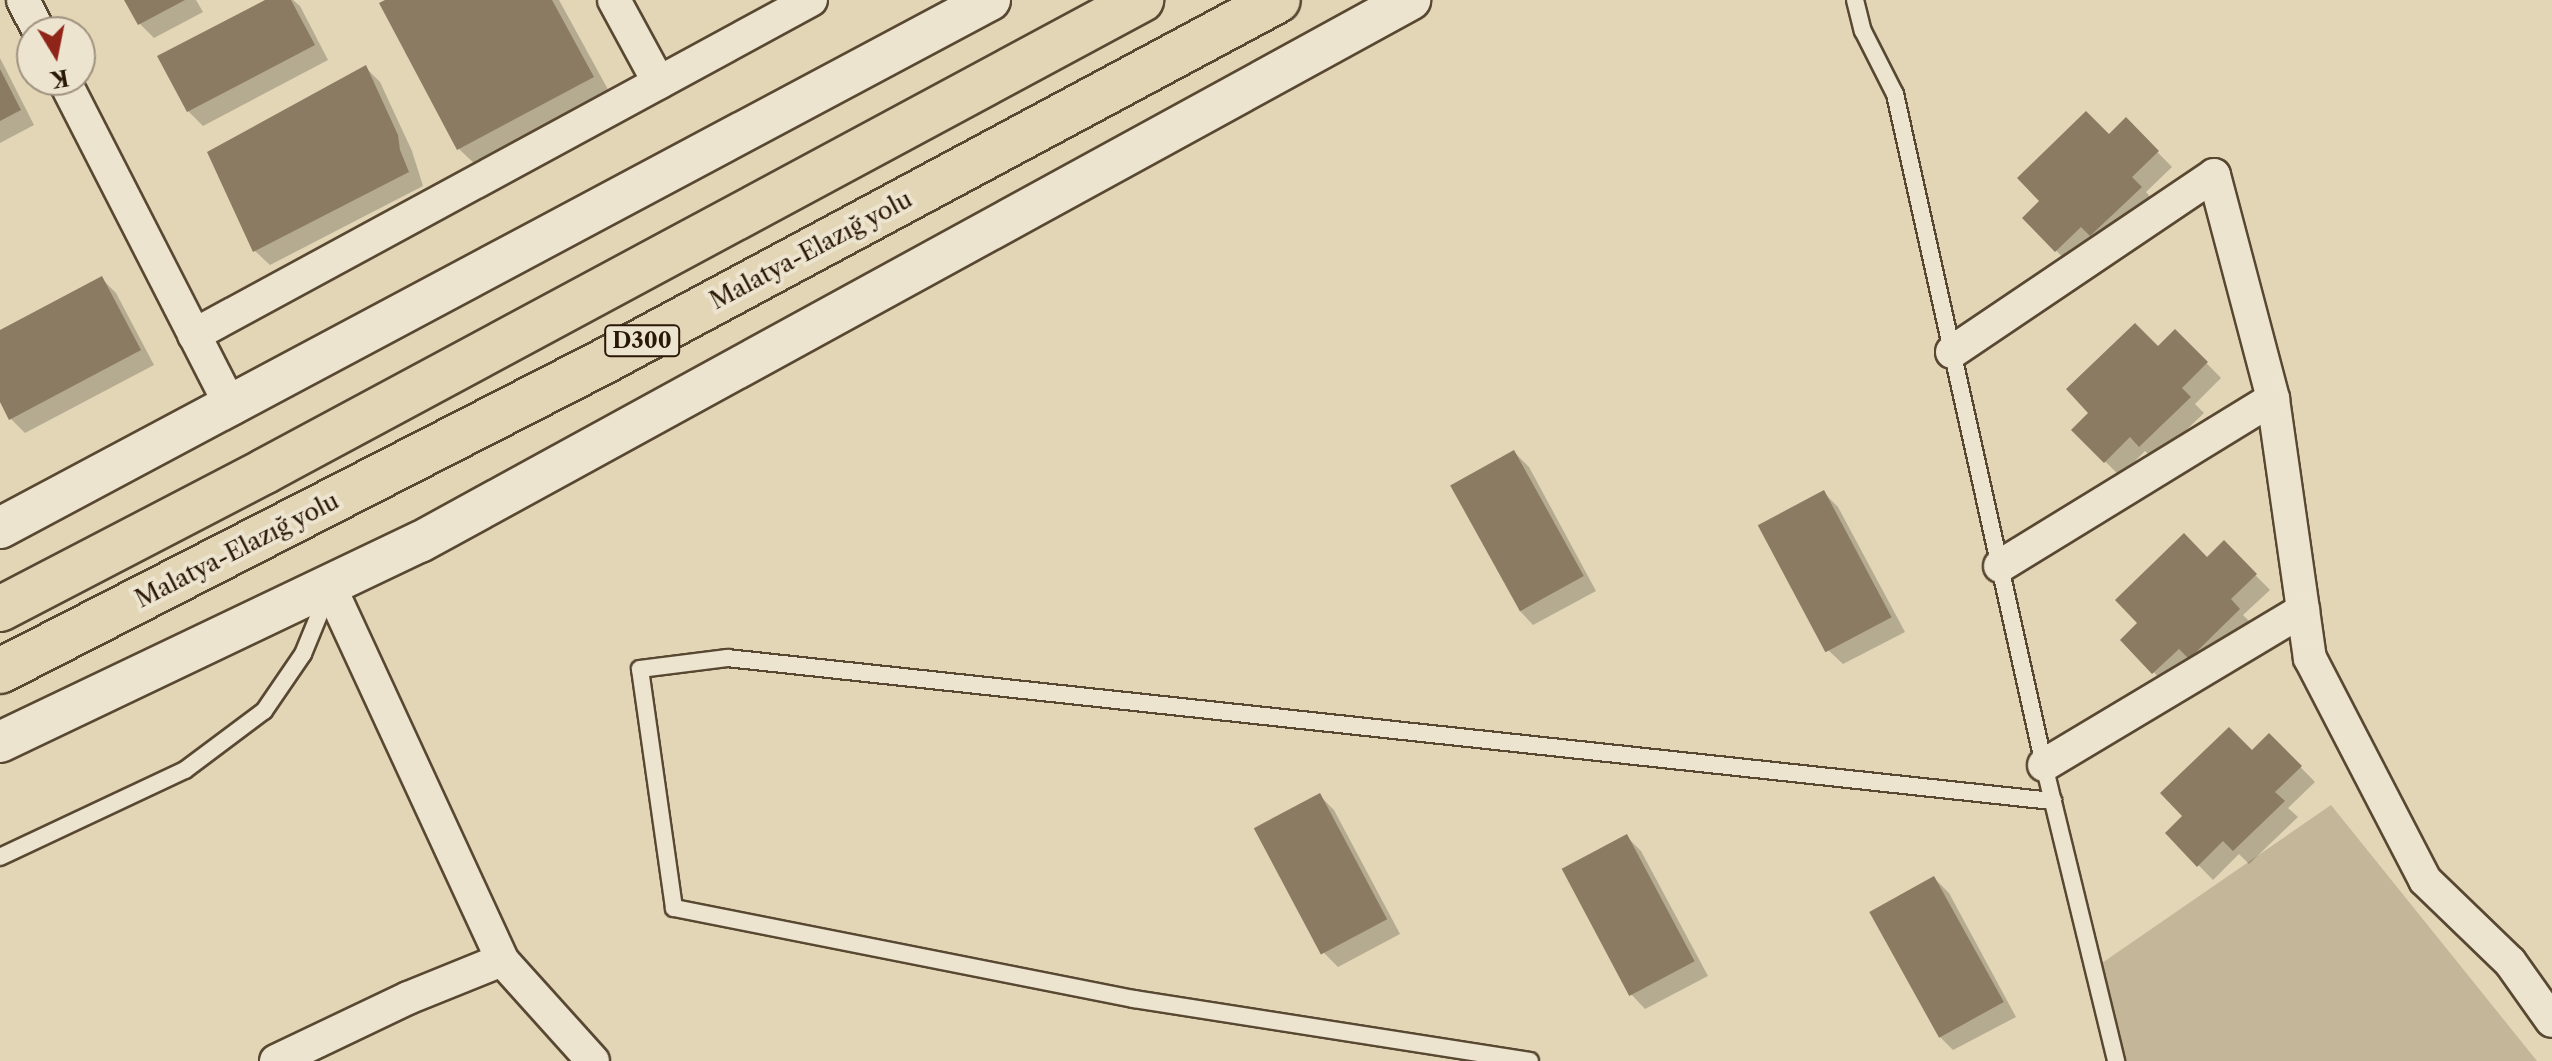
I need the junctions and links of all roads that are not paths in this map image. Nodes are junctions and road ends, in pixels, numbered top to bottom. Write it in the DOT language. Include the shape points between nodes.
graph roads {
  1 [pos="614,0"];
  2 [pos="811,0"];
  3 [pos="990,0"];
  4 [pos="1141,0"];
  5 [pos="1278,0"];
  6 [pos="1410,0"];
  7 [pos="1855,0"];
  8 [pos="659,83"];
  9 [pos="72,96"];
  10 [pos="194,335"];
  11 [pos="1952,352"];
  12 [pos="2273,399"];
  13 [pos="232,408"];
  14 [pos="0,528"];
  15 [pos="2000,566"];
  16 [pos="330,587"];
  17 [pos="0,609"];
  18 [pos="2303,610"];
  19 [pos="0,671"];
  20 [pos="0,742"];
  21 [pos="2044,765"];
  22 [pos="2053,801"];
  23 [pos="0,857"];
  24 [pos="502,960"];
  25 [pos="2552,1021"];
  26 [pos="276,1061"];
  27 [pos="593,1061"];
  28 [pos="1530,1061"];
  29 [pos="2116,1061"];
  1 -- 8 [label="street"];
  2 -- 8 [label="street"];
  3 -- 13 [label="street"];
  4 -- 17 [label="highway, D300"];
  5 -- 19 [label="highway, Malatya-Elazığ yolu / D300" via="599,364"];
  6 -- 16 [label="street"];
  7 -- 11 [label="lane" via="1863,31 1895,94"];
  8 -- 10 [label="street"];
  9 -- 10 [label="street"];
  10 -- 13 [label="street"];
  11 -- 12 [label="street" via="2214,175"];
  11 -- 15 [label="lane"];
  12 -- 15 [label="street"];
  12 -- 18 [label="street"];
  13 -- 14 [label="street"];
  15 -- 21 [label="lane"];
  16 -- 20 [label="street"];
  16 -- 23 [label="lane" via="303,654 264,711 185,770"];
  16 -- 24 [label="street"];
  18 -- 21 [label="street"];
  18 -- 25 [label="street" via="2310,658 2425,880 2510,962"];
  21 -- 22 [label="lane"];
  22 -- 28 [label="lane" via="727,658 640,669 674,908 1134,999"];
  22 -- 29 [label="lane"];
  24 -- 26 [label="street"];
  24 -- 27 [label="street"];
}
